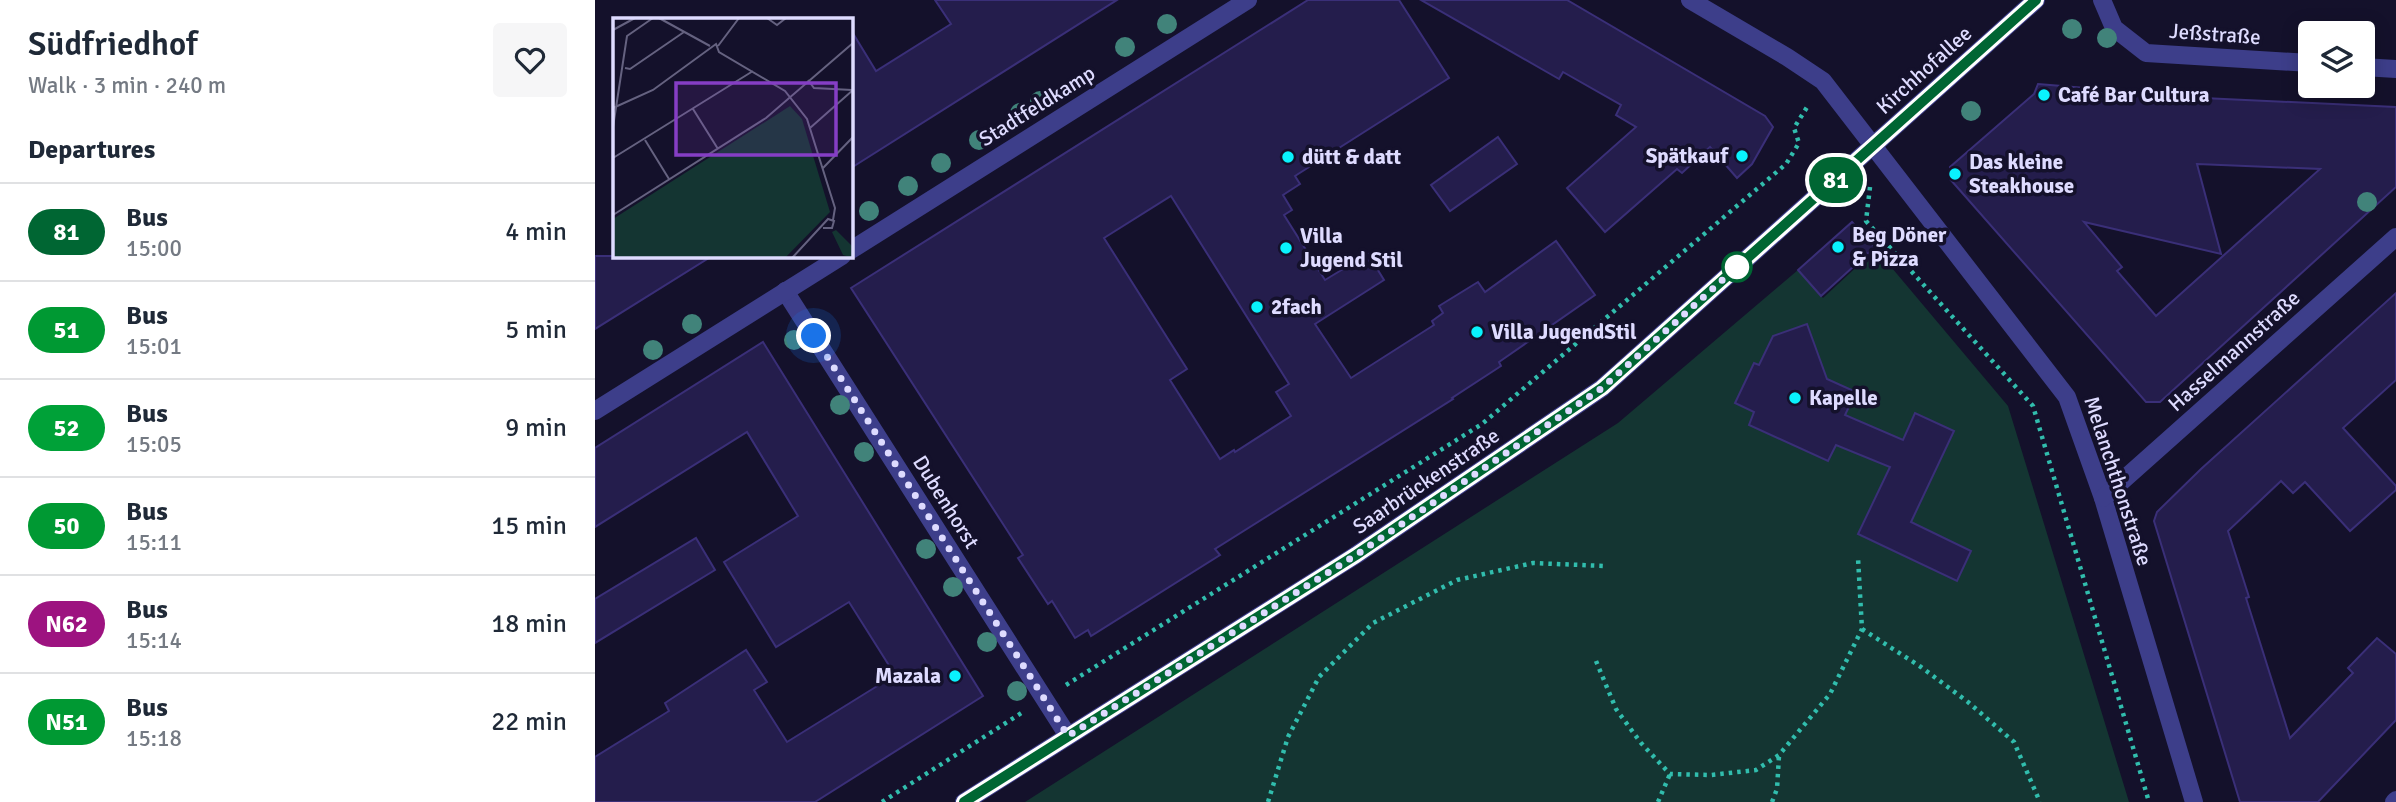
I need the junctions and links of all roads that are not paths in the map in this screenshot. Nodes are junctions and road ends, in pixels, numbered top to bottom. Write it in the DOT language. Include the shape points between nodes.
graph roads {
  1 [pos="1248,0"];
  2 [pos="1690,0"];
  3 [pos="2036,0"];
  4 [pos="2102,0"];
  5 [pos="2298,62"];
  6 [pos="2375,68"];
  7 [pos="2396,69"];
  8 [pos="1874,145"];
  9 [pos="2396,237"];
  10 [pos="852,249"];
  11 [pos="840,257"];
  12 [pos="785,291"];
  13 [pos="595,411"];
  14 [pos="2103,498"];
  15 [pos="1068,736"];
  16 [pos="964,802"];
  17 [pos="2194,802"];
  1 -- 10 [label="street, Stadtfeldkamp"];
  2 -- 8 [label="street, Melanchthonstraße" via="1823,81"];
  3 -- 8 [label="street, Kirchhofallee"];
  4 -- 5 [label="street, Jeßstraße" via="2114,28 2146,53"];
  6 -- 7 [label="street"];
  8 -- 14 [label="street, Melanchthonstraße" via="2067,397"];
  8 -- 15 [label="street, Saarbrückenstraße" via="1602,388 1356,555"];
  9 -- 14 [label="street, Hasselmannstraße"];
  11 -- 12 [label="street"];
  12 -- 13 [label="street"];
  12 -- 15 [label="street, Dubenhorst"];
  14 -- 17 [label="street, Melanchthonstraße"];
  15 -- 16 [label="street, Saarbrückenstraße"];
}
